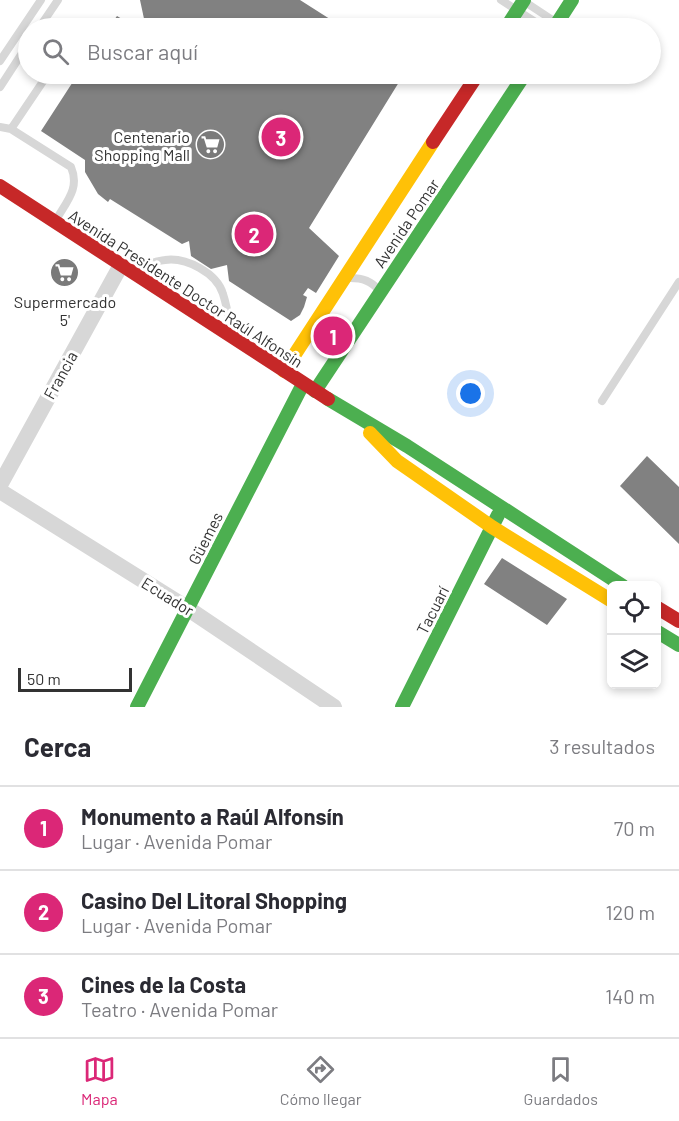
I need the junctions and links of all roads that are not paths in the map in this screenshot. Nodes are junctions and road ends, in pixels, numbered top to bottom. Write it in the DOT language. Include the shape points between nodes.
graph roads {
  1 [pos="41,0"];
  2 [pos="58,0"];
  3 [pos="501,0"];
  4 [pos="572,0"];
  5 [pos="522,3"];
  6 [pos="29,18"];
  7 [pos="46,18"];
  8 [pos="512,18"];
  9 [pos="541,18"];
  10 [pos="541,18"];
  11 [pos="559,18"];
  12 [pos="18,34"];
  13 [pos="18,59"];
  14 [pos="0,61"];
  15 [pos="41,84"];
  16 [pos="471,84"];
  17 [pos="518,84"];
  18 [pos="0,87"];
  19 [pos="0,127"];
  20 [pos="11,129"];
  21 [pos="0,186"];
  22 [pos="55,222"];
  23 [pos="125,268"];
  24 [pos="679,282"];
  25 [pos="339,284"];
  26 [pos="381,291"];
  27 [pos="232,338"];
  28 [pos="284,371"];
  29 [pos="309,388"];
  30 [pos="603,401"];
  31 [pos="354,416"];
  32 [pos="5,463"];
  33 [pos="0,485"];
  34 [pos="0,490"];
  35 [pos="501,508"];
  36 [pos="492,527"];
  37 [pos="617,581"];
  38 [pos="607,598"];
  39 [pos="187,608"];
  40 [pos="661,610"];
  41 [pos="679,621"];
  42 [pos="661,634"];
  43 [pos="679,645"];
  44 [pos="137,707"];
  45 [pos="334,707"];
  46 [pos="402,707"];
  1 -- 6 [label="lane"];
  2 -- 7 [label="lane"];
  3 -- 5 [label="lane"];
  4 -- 11 [label="main road"];
  5 -- 8 [label="main road"];
  5 -- 9 [label="lane"];
  5 -- 10 [label="lane"];
  12 -- 14 [label="lane"];
  13 -- 18 [label="lane"];
  15 -- 20 [label="lane"];
  16 -- 25 [label="main road, Avenida Pomar"];
  17 -- 26 [label="main road, Avenida Pomar"];
  19 -- 20 [label="lane"];
  20 -- 22 [label="lane" via="71,167 75,186"];
  21 -- 22 [label="main road, Avenida Presidente Doctor Raúl Alfonsín"];
  22 -- 23 [label="main road, Avenida Presidente Doctor Raúl Alfonsín"];
  23 -- 27 [label="main road, Avenida Presidente Doctor Raúl Alfonsín"];
  23 -- 27 [label="lane" via="175,259 203,271 223,292"];
  23 -- 32 [label="street, Francia"];
  24 -- 30 [label="lane"];
  25 -- 26 [label="lane" via="349,278 360,278"];
  25 -- 28 [label="main road, Avenida Pomar"];
  26 -- 29 [label="main road, Avenida Pomar"];
  27 -- 28 [label="main road, Avenida Presidente Doctor Raúl Alfonsín"];
  28 -- 29 [label="main road, Avenida Presidente Doctor Raúl Alfonsín"];
  29 -- 31 [label="main road, Avenida Presidente Doctor Raúl Alfonsín"];
  29 -- 39 [label="main road, Güemes"];
  31 -- 35 [label="main road, Avenida Presidente Doctor Raúl Alfonsín"];
  31 -- 36 [label="main road, Avenida Presidente Doctor Raúl Alfonsín" via="397,461"];
  32 -- 33 [label="street, Francia"];
  34 -- 39 [label="street, Ecuador"];
  35 -- 36 [label="main road, Tacuarí"];
  35 -- 37 [label="main road, Avenida Presidente Doctor Raúl Alfonsín"];
  36 -- 38 [label="main road, Avenida Presidente Doctor Raúl Alfonsín"];
  36 -- 46 [label="main road, Tacuarí"];
  39 -- 44 [label="main road, Güemes"];
  39 -- 45 [label="street, Ecuador"];
  40 -- 41 [label="main road"];
  42 -- 43 [label="main road"];
}
